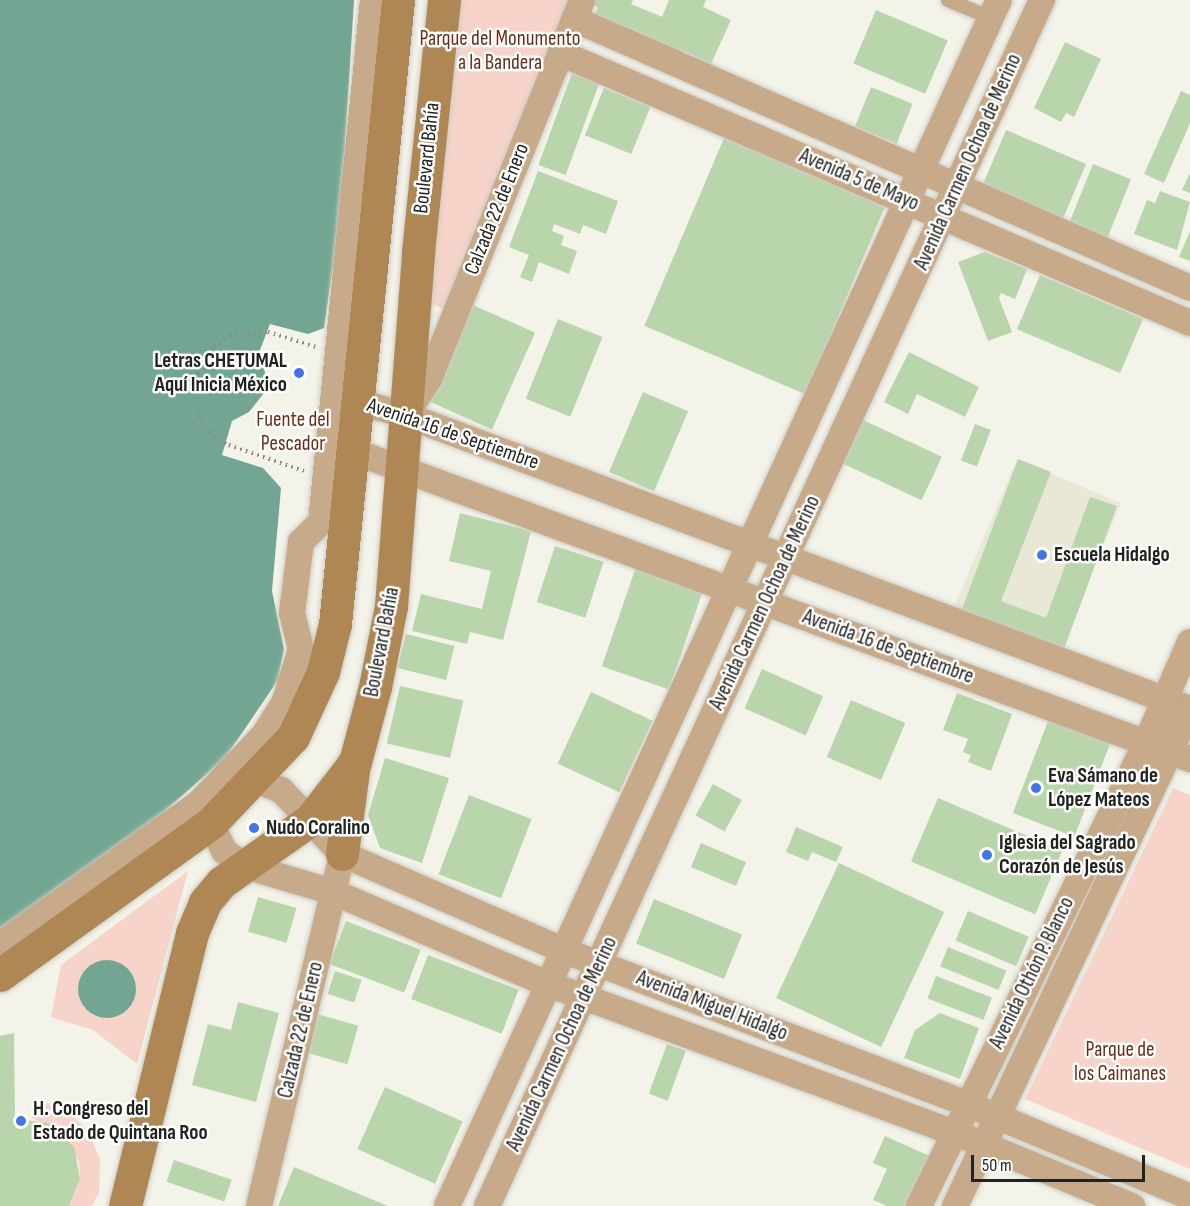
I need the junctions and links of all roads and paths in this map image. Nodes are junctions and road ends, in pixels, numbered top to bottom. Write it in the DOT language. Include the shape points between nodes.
graph roads {
  1 [pos="373,0"];
  2 [pos="398,0"];
  3 [pos="444,0"];
  4 [pos="948,0"];
  5 [pos="1042,0"];
  6 [pos="578,9"];
  7 [pos="995,9"];
  8 [pos="560,53"];
  9 [pos="966,74"];
  10 [pos="1000,91"];
  11 [pos="922,172"];
  12 [pos="955,188"];
  13 [pos="909,200"];
  14 [pos="943,217"];
  15 [pos="1190,288"];
  16 [pos="1190,322"];
  17 [pos="337,354"];
  18 [pos="356,401"];
  19 [pos="813,406"];
  20 [pos="405,415"];
  21 [pos="849,422"];
  22 [pos="350,450"];
  23 [pos="404,468"];
  24 [pos="325,479"];
  25 [pos="750,543"];
  26 [pos="787,556"];
  27 [pos="731,589"];
  28 [pos="765,602"];
  29 [pos="1190,642"];
  30 [pos="1164,699"];
  31 [pos="1190,709"];
  32 [pos="1146,743"];
  33 [pos="1181,755"];
  34 [pos="355,762"];
  35 [pos="256,780"];
  36 [pos="310,820"];
  37 [pos="211,823"];
  38 [pos="342,854"];
  39 [pos="245,866"];
  40 [pos="333,892"];
  41 [pos="0,945"];
  42 [pos="565,951"];
  43 [pos="600,962"];
  44 [pos="0,975"];
  45 [pos="548,984"];
  46 [pos="583,997"];
  47 [pos="968,1104"];
  48 [pos="996,1118"];
  49 [pos="953,1132"];
  50 [pos="982,1146"];
  51 [pos="1190,1197"];
  52 [pos="125,1206"];
  53 [pos="259,1206"];
  54 [pos="447,1206"];
  55 [pos="487,1206"];
  56 [pos="919,1206"];
  57 [pos="955,1206"];
  58 [pos="1132,1206"];
  1 -- 17 [label="street"];
  2 -- 18 [label="main road"];
  3 -- 20 [label="main road, Boulevard Bahía"];
  4 -- 7 [label="lane"];
  5 -- 10 [label="street, Avenida Carmen Ochoa de Merino"];
  6 -- 8 [label="street, Calzada 22 de Enero"];
  6 -- 11 [label="street, Avenida 5 de Mayo"];
  7 -- 9 [label="street, Avenida Carmen Ochoa de Merino"];
  8 -- 13 [label="street, Avenida 5 de Mayo"];
  8 -- 20 [label="street, Calzada 22 de Enero" via="429,380"];
  9 -- 10 [label="street"];
  9 -- 11 [label="street, Avenida Carmen Ochoa de Merino"];
  10 -- 12 [label="street, Avenida Carmen Ochoa de Merino"];
  11 -- 12 [label="street, Avenida 5 de Mayo"];
  11 -- 13 [label="street, Avenida Carmen Ochoa de Merino"];
  12 -- 14 [label="street, Avenida Carmen Ochoa de Merino"];
  12 -- 15 [label="street, Avenida 5 de Mayo"];
  13 -- 14 [label="street, Avenida 5 de Mayo"];
  13 -- 19 [label="street, Avenida Carmen Ochoa de Merino"];
  14 -- 16 [label="street, Avenida 5 de Mayo"];
  14 -- 21 [label="street, Avenida Carmen Ochoa de Merino"];
  17 -- 24 [label="street"];
  17 -- 24 [label="path" via="268,332 249,331 222,340 201,361 194,379 199,417 226,444"];
  18 -- 20 [label="street, Avenida 16 de Septiembre"];
  18 -- 22 [label="main road"];
  19 -- 21 [label="street"];
  19 -- 25 [label="street, Avenida Carmen Ochoa de Merino"];
  20 -- 23 [label="main road, Boulevard Bahía"];
  20 -- 25 [label="street, Avenida 16 de Septiembre"];
  21 -- 26 [label="street, Avenida Carmen Ochoa de Merino"];
  22 -- 23 [label="street, Avenida 16 de Septiembre"];
  22 -- 35 [label="main road" via="335,624 323,672 293,737"];
  23 -- 27 [label="street, Avenida 16 de Septiembre"];
  23 -- 34 [label="main road, Boulevard Bahía" via="391,606"];
  24 -- 41 [label="street" via="321,522 301,542 292,613 301,649 285,701 264,735 199,803"];
  25 -- 26 [label="street, Avenida 16 de Septiembre"];
  25 -- 27 [label="street, Avenida Carmen Ochoa de Merino"];
  26 -- 28 [label="street, Avenida Carmen Ochoa de Merino"];
  26 -- 30 [label="street, Avenida 16 de Septiembre"];
  27 -- 28 [label="street, Avenida 16 de Septiembre"];
  27 -- 42 [label="street, Avenida Carmen Ochoa de Merino"];
  28 -- 32 [label="street, Avenida 16 de Septiembre"];
  28 -- 43 [label="street, Avenida Carmen Ochoa de Merino"];
  29 -- 30 [label="street, Avenida Othón P. Blanco"];
  30 -- 31 [label="street, Avenida 16 de Septiembre"];
  30 -- 32 [label="street, Avenida Othón P. Blanco"];
  31 -- 33 [label="street, Avenida Othón P. Blanco"];
  32 -- 33 [label="street, Avenida 16 de Septiembre"];
  32 -- 47 [label="street, Avenida Othón P. Blanco"];
  33 -- 48 [label="street, Avenida Othón P. Blanco"];
  34 -- 36 [label="main road, Boulevard Bahía"];
  34 -- 38 [label="main road"];
  35 -- 36 [label="street, Avenida Miguel Hidalgo" via="281,789"];
  35 -- 37 [label="main road"];
  36 -- 38 [label="street, Avenida Miguel Hidalgo"];
  36 -- 39 [label="main road, Boulevard Bahía"];
  37 -- 39 [label="street, Avenida Miguel Hidalgo" via="224,851"];
  37 -- 44 [label="main road"];
  38 -- 40 [label="street, Calzada 22 de Enero"];
  38 -- 42 [label="street, Avenida Miguel Hidalgo"];
  39 -- 40 [label="street, Avenida Miguel Hidalgo"];
  39 -- 52 [label="main road, Boulevard Bahía" via="205,902 192,933"];
  40 -- 45 [label="street, Avenida Miguel Hidalgo"];
  40 -- 53 [label="street, Calzada 22 de Enero"];
  42 -- 43 [label="street, Avenida Miguel Hidalgo"];
  42 -- 45 [label="street, Avenida Carmen Ochoa de Merino"];
  43 -- 46 [label="street, Avenida Carmen Ochoa de Merino"];
  43 -- 47 [label="street, Avenida Miguel Hidalgo"];
  45 -- 46 [label="street, Avenida Miguel Hidalgo"];
  45 -- 54 [label="street, Avenida Carmen Ochoa de Merino"];
  46 -- 49 [label="street, Avenida Miguel Hidalgo"];
  46 -- 55 [label="street, Avenida Carmen Ochoa de Merino"];
  47 -- 48 [label="street, Avenida Miguel Hidalgo"];
  47 -- 49 [label="street, Avenida Othón P. Blanco"];
  48 -- 50 [label="street, Avenida Othón P. Blanco"];
  48 -- 51 [label="street, Avenida Miguel Hidalgo"];
  49 -- 50 [label="street, Avenida Miguel Hidalgo"];
  49 -- 56 [label="street, Avenida Othón P. Blanco"];
  50 -- 57 [label="street, Avenida Othón P. Blanco"];
  50 -- 58 [label="street, Avenida Miguel Hidalgo"];
}
